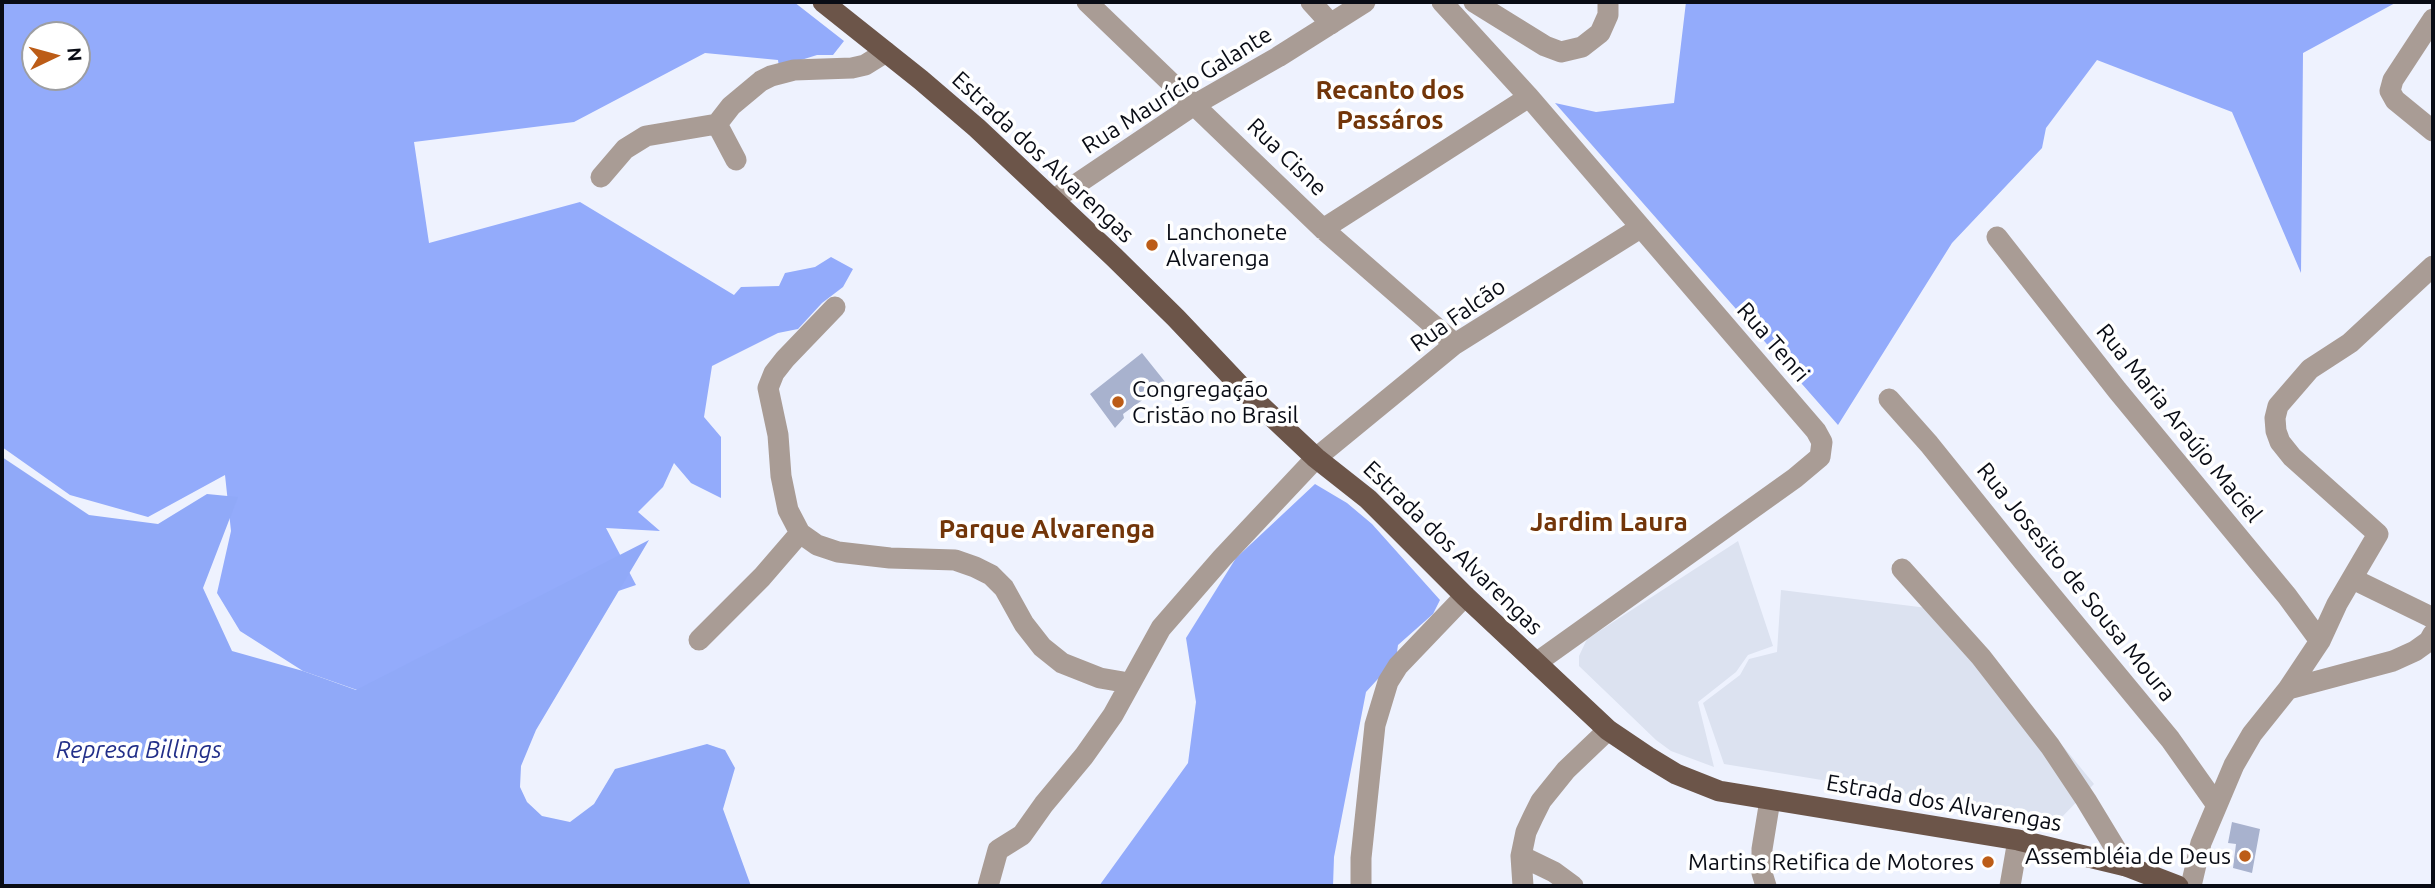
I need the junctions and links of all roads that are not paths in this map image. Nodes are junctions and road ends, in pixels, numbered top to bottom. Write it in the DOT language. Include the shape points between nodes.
graph roads {
  1 [pos="823,2"];
  2 [pos="1087,2"];
  3 [pos="1311,2"];
  4 [pos="1365,2"];
  5 [pos="1442,2"];
  6 [pos="1474,2"];
  7 [pos="1608,2"];
  8 [pos="2433,19"];
  9 [pos="1331,24"];
  10 [pos="886,52"];
  11 [pos="1529,97"];
  12 [pos="1194,105"];
  13 [pos="717,124"];
  14 [pos="2433,131"];
  15 [pos="736,160"];
  16 [pos="601,177"];
  17 [pos="1053,200"];
  18 [pos="1640,228"];
  19 [pos="1324,229"];
  20 [pos="1997,237"];
  21 [pos="2433,266"];
  22 [pos="835,307"];
  23 [pos="1455,344"];
  24 [pos="1889,399"];
  25 [pos="1316,458"];
  26 [pos="800,533"];
  27 [pos="1902,569"];
  28 [pos="2353,579"];
  29 [pos="1465,596"];
  30 [pos="2433,618"];
  31 [pos="2433,634"];
  32 [pos="699,640"];
  33 [pos="2320,641"];
  34 [pos="1536,663"];
  35 [pos="1129,683"];
  36 [pos="2288,689"];
  37 [pos="1608,730"];
  38 [pos="1770,800"];
  39 [pos="2216,804"];
  40 [pos="2018,840"];
  41 [pos="1521,856"];
  42 [pos="2126,866"];
  43 [pos="988,886"];
  44 [pos="1361,886"];
  45 [pos="1523,886"];
  46 [pos="1573,886"];
  47 [pos="1766,886"];
  48 [pos="2010,886"];
  49 [pos="2178,886"];
  50 [pos="2191,886"];
  1 -- 10 [label="main road, Estrada dos Alvarengas"];
  2 -- 12 [label="street, Rua Cisne"];
  3 -- 9 [label="street"];
  4 -- 9 [label="street, Rua Maurício Galante"];
  5 -- 11 [label="street, Rua Tenri"];
  6 -- 7 [label="street" via="1561,52 1582,47 1600,33"];
  8 -- 14 [label="street" via="2393,79 2390,91"];
  9 -- 12 [label="street, Rua Maurício Galante"];
  10 -- 13 [label="street" via="852,68 771,76"];
  10 -- 17 [label="main road, Estrada dos Alvarengas"];
  11 -- 18 [label="street, Rua Tenri"];
  11 -- 19 [label="street"];
  12 -- 17 [label="street, Rua Maurício Galante"];
  12 -- 19 [label="street, Rua Cisne"];
  13 -- 15 [label="street"];
  13 -- 16 [label="street" via="646,136 625,149"];
  17 -- 25 [label="main road, Estrada dos Alvarengas"];
  18 -- 23 [label="street, Rua Falcão"];
  18 -- 34 [label="street, Rua Tenri" via="1816,431 1822,449 1795,478"];
  19 -- 23 [label="street, Rua Cisne"];
  20 -- 33 [label="street, Rua Maria Araújo Maciel"];
  21 -- 28 [label="street" via="2350,343 2311,369 2278,406 2275,418 2280,442 2378,534"];
  22 -- 26 [label="street" via="785,359 768,388 788,510"];
  23 -- 25 [label="street, Rua Falcão"];
  24 -- 39 [label="street, Rua Josesito de Sousa Moura" via="2170,739"];
  25 -- 29 [label="main road, Estrada dos Alvarengas" via="1368,499"];
  25 -- 35 [label="street, Rua Falcão" via="1161,628"];
  26 -- 32 [label="street"];
  26 -- 35 [label="street" via="838,552 955,560 975,567 1004,588 1024,624 1062,663 1100,678"];
  27 -- 42 [label="street" via="1981,657 2050,746"];
  28 -- 30 [label="street"];
  28 -- 33 [label="street"];
  29 -- 34 [label="main road, Estrada dos Alvarengas"];
  29 -- 44 [label="street" via="1388,682 1375,725"];
  31 -- 36 [label="street" via="2415,652 2393,661"];
  33 -- 36 [label="street"];
  34 -- 37 [label="main road, Estrada dos Alvarengas"];
  35 -- 43 [label="street, Rua Falcão" via="1084,756 1022,835 998,850"];
  36 -- 39 [label="street" via="2252,734"];
  37 -- 38 [label="main road, Estrada dos Alvarengas" via="1676,774 1719,791"];
  37 -- 41 [label="street" via="1541,801 1526,832"];
  38 -- 40 [label="main road, Estrada dos Alvarengas"];
  38 -- 47 [label="street" via="1762,849"];
  39 -- 50 [label="street"];
  40 -- 42 [label="main road, Estrada dos Alvarengas"];
  40 -- 48 [label="street"];
  41 -- 45 [label="street"];
  41 -- 46 [label="street"];
  42 -- 49 [label="main road, Estrada dos Alvarengas"];
}
